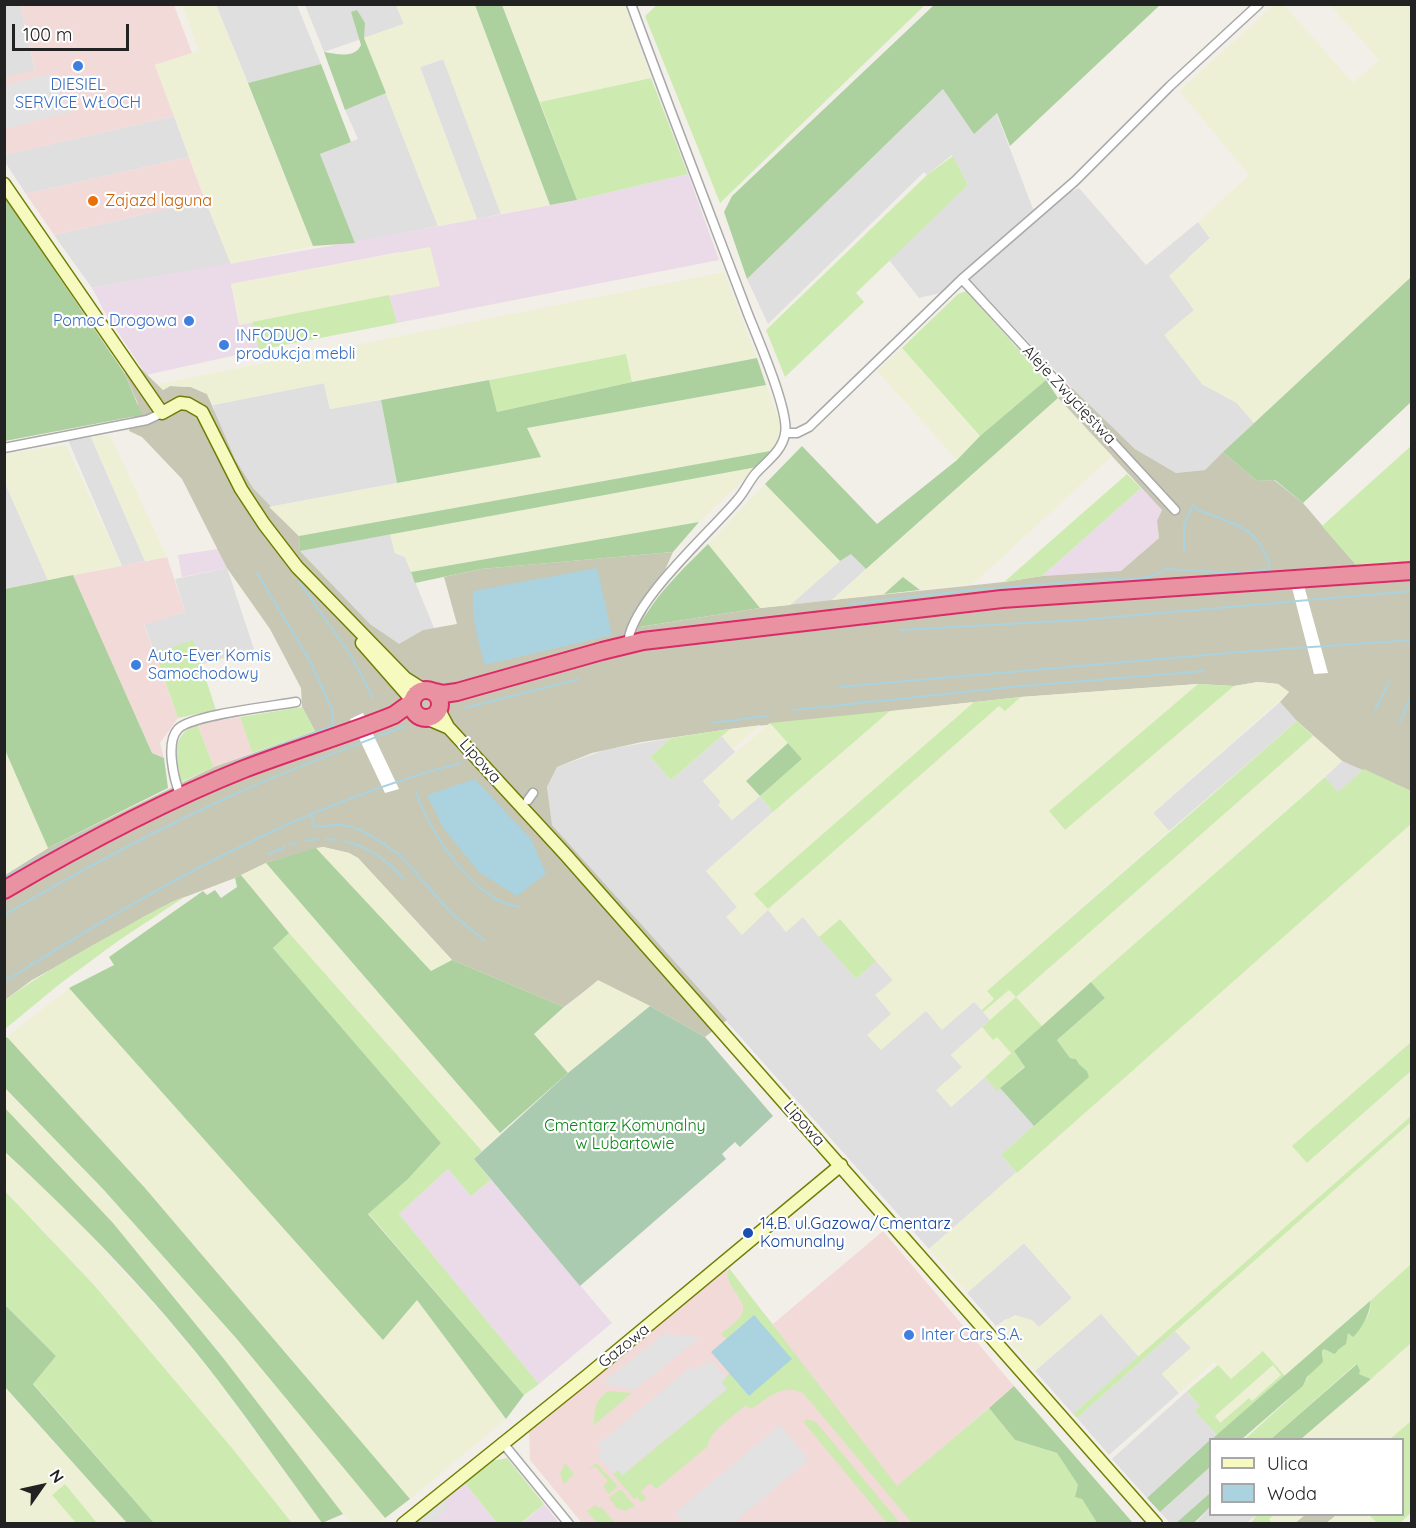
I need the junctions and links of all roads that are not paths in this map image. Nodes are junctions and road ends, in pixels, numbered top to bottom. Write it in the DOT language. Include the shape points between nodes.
graph roads {
  1 [pos="631,4"];
  2 [pos="1259,4"];
  3 [pos="4,184"];
  4 [pos="962,279"];
  5 [pos="162,413"];
  6 [pos="785,434"];
  7 [pos="4,448"];
  8 [pos="1175,510"];
  9 [pos="1412,571"];
  10 [pos="628,645"];
  11 [pos="296,702"];
  12 [pos="425,704"];
  13 [pos="181,797"];
  14 [pos="4,890"];
  15 [pos="841,1165"];
  16 [pos="502,1442"];
  17 [pos="403,1524"];
  18 [pos="569,1524"];
  19 [pos="1156,1524"];
  1 -- 6 [label="street" via="783,409"];
  2 -- 4 [label="street" via="1075,181"];
  3 -- 5 [label="street"];
  4 -- 6 [label="street" via="808,428"];
  4 -- 8 [label="street, Aleje Zwycięstwa"];
  5 -- 7 [label="street" via="147,420"];
  5 -- 12 [label="street, Lipowa" via="180,403 202,412 241,489 264,524 297,567 405,678"];
  6 -- 10 [label="street" via="776,453 738,499 648,599 629,632"];
  9 -- 10 [label="highway" via="1002,599"];
  10 -- 12 [label="highway" via="443,694"];
  11 -- 13 [label="street" via="203,718 178,729 170,753"];
  12 -- 13 [label="highway" via="244,769"];
  12 -- 15 [label="street, Lipowa" via="572,862"];
  13 -- 14 [label="highway"];
  15 -- 16 [label="street, Gazowa" via="583,1380"];
  15 -- 19 [label="street, Lipowa"];
  16 -- 17 [label="street, Gazowa"];
  16 -- 18 [label="street"];
}
